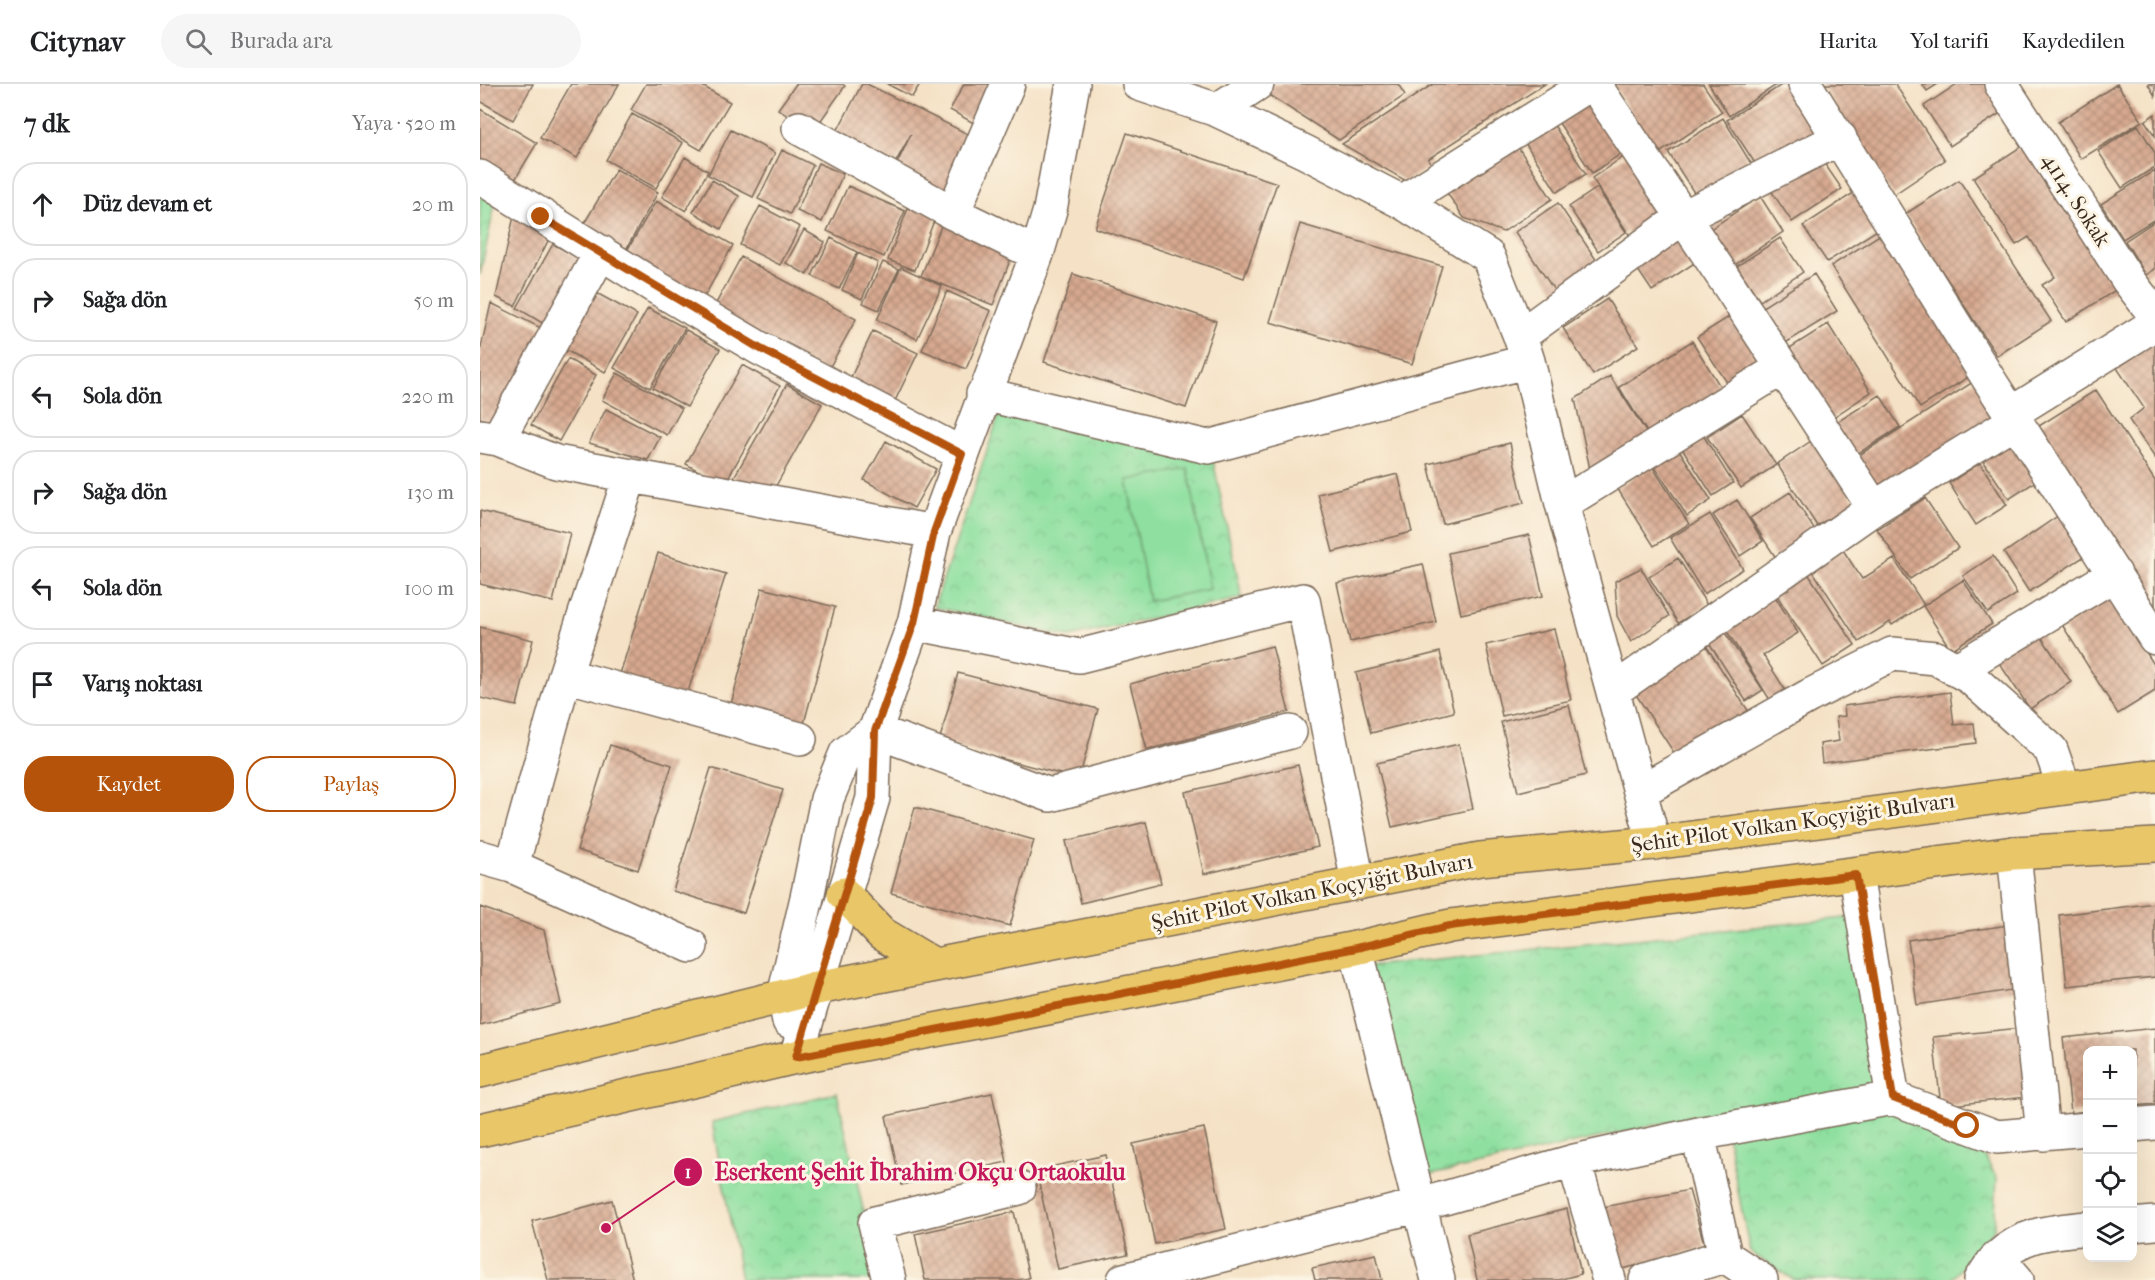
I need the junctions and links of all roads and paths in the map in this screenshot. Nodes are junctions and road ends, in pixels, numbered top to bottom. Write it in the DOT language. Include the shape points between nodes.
graph roads {
  1 [pos="1008,84"];
  2 [pos="1074,84"];
  3 [pos="1139,84"];
  4 [pos="1257,84"];
  5 [pos="1588,84"];
  6 [pos="1594,84"];
  7 [pos="1805,84"];
  8 [pos="2001,84"];
  9 [pos="1217,110"];
  10 [pos="799,128"];
  11 [pos="1840,138"];
  12 [pos="480,177"];
  13 [pos="1402,202"];
  14 [pos="953,213"];
  15 [pos="1683,218"];
  16 [pos="602,252"];
  17 [pos="1037,254"];
  18 [pos="2155,315"];
  19 [pos="2155,324"];
  20 [pos="1524,349"];
  21 [pos="1782,368"];
  22 [pos="983,394"];
  23 [pos="2014,417"];
  24 [pos="489,437"];
  25 [pos="962,454"];
  26 [pos="630,477"];
  27 [pos="1562,504"];
  28 [pos="1874,508"];
  29 [pos="934,532"];
  30 [pos="2115,574"];
  31 [pos="914,623"];
  32 [pos="2155,638"];
  33 [pos="1956,670"];
  34 [pos="565,675"];
  35 [pos="1613,691"];
  36 [pos="875,731"];
  37 [pos="1290,732"];
  38 [pos="800,739"];
  39 [pos="2155,776"];
  40 [pos="2064,787"];
  41 [pos="1641,791"];
  42 [pos="1654,843"];
  43 [pos="2155,845"];
  44 [pos="2014,853"];
  45 [pos="480,857"];
  46 [pos="512,867"];
  47 [pos="1856,875"];
  48 [pos="1358,883"];
  49 [pos="844,894"];
  50 [pos="691,946"];
  51 [pos="1356,948"];
  52 [pos="934,965"];
  53 [pos="817,988"];
  54 [pos="784,996"];
  55 [pos="796,1057"];
  56 [pos="480,1071"];
  57 [pos="1893,1098"];
  58 [pos="2155,1123"];
  59 [pos="2137,1125"];
  60 [pos="480,1130"];
  61 [pos="2083,1130"];
  62 [pos="1698,1134"];
  63 [pos="2043,1134"];
  64 [pos="1574,1161"];
  65 [pos="1019,1188"];
  66 [pos="1419,1205"];
  67 [pos="2155,1222"];
  68 [pos="2137,1224"];
  69 [pos="2083,1228"];
  70 [pos="1725,1256"];
  71 [pos="1998,1272"];
  72 [pos="889,1280"];
  73 [pos="1124,1280"];
  74 [pos="1438,1280"];
  75 [pos="1609,1280"];
  76 [pos="1646,1280"];
  77 [pos="1761,1280"];
  1 -- 14 [label="street"];
  2 -- 17 [label="street" via="1050,210"];
  3 -- 9 [label="street"];
  4 -- 9 [label="street"];
  5 -- 13 [label="street"];
  6 -- 15 [label="street"];
  7 -- 11 [label="street"];
  8 -- 18 [label="street, 4114. Sokak" via="2128,280"];
  9 -- 13 [label="street"];
  10 -- 14 [label="street"];
  11 -- 15 [label="street"];
  11 -- 23 [label="street"];
  12 -- 16 [label="street"];
  13 -- 20 [label="street" via="1488,256"];
  14 -- 17 [label="street"];
  15 -- 20 [label="street"];
  15 -- 21 [label="street"];
  16 -- 24 [label="street"];
  16 -- 25 [label="street" via="759,348"];
  17 -- 22 [label="street"];
  19 -- 23 [label="street"];
  20 -- 22 [label="street" via="1208,447"];
  20 -- 27 [label="street"];
  21 -- 27 [label="street"];
  21 -- 28 [label="street"];
  22 -- 25 [label="street"];
  23 -- 28 [label="street"];
  23 -- 30 [label="street"];
  24 -- 26 [label="street" via="556,462"];
  25 -- 29 [label="street"];
  26 -- 29 [label="street"];
  26 -- 34 [label="street"];
  27 -- 35 [label="street"];
  28 -- 35 [label="street"];
  29 -- 31 [label="street"];
  30 -- 32 [label="street"];
  30 -- 33 [label="street"];
  31 -- 36 [label="street"];
  31 -- 48 [label="street" via="1079,656 1303,600"];
  33 -- 40 [label="street" via="1971,678 2051,750"];
  33 -- 41 [label="street" via="1936,658 1892,654"];
  34 -- 38 [label="street"];
  34 -- 46 [label="street"];
  35 -- 41 [label="street"];
  36 -- 37 [label="street" via="1050,795"];
  36 -- 49 [label="street" via="873,798"];
  36 -- 54 [label="street" via="846,753 827,799"];
  39 -- 40 [label="main road, Şehit Pilot Volkan Koçyiğit Bulvarı"];
  40 -- 42 [label="main road, Şehit Pilot Volkan Koçyiğit Bulvarı"];
  41 -- 42 [label="street"];
  42 -- 48 [label="main road, Şehit Pilot Volkan Koçyiğit Bulvarı" via="1480,859"];
  43 -- 44 [label="main road"];
  44 -- 47 [label="main road"];
  44 -- 63 [label="street"];
  45 -- 46 [label="street"];
  46 -- 50 [label="street"];
  47 -- 51 [label="main road" via="1450,926"];
  47 -- 57 [label="street"];
  48 -- 52 [label="main road, Şehit Pilot Volkan Koçyiğit Bulvarı"];
  49 -- 52 [label="main road" via="882,934"];
  49 -- 53 [label="street"];
  51 -- 55 [label="main road"];
  51 -- 66 [label="street"];
  52 -- 53 [label="main road, Şehit Pilot Volkan Koçyiğit Bulvarı"];
  53 -- 54 [label="main road, Şehit Pilot Volkan Koçyiğit Bulvarı"];
  53 -- 55 [label="street"];
  54 -- 55 [label="street"];
  54 -- 56 [label="main road, Şehit Pilot Volkan Koçyiğit Bulvarı"];
  55 -- 60 [label="main road"];
  57 -- 62 [label="street"];
  57 -- 63 [label="street" via="1997,1137"];
  58 -- 59 [label="street"];
  61 -- 63 [label="street"];
  62 -- 64 [label="street"];
  62 -- 70 [label="street"];
  64 -- 66 [label="street"];
  64 -- 75 [label="street"];
  65 -- 72 [label="street" via="875,1223"];
  66 -- 73 [label="street"];
  66 -- 74 [label="street"];
  67 -- 68 [label="street"];
  69 -- 71 [label="street" via="2027,1237"];
  70 -- 76 [label="street"];
  70 -- 77 [label="street"];
}
